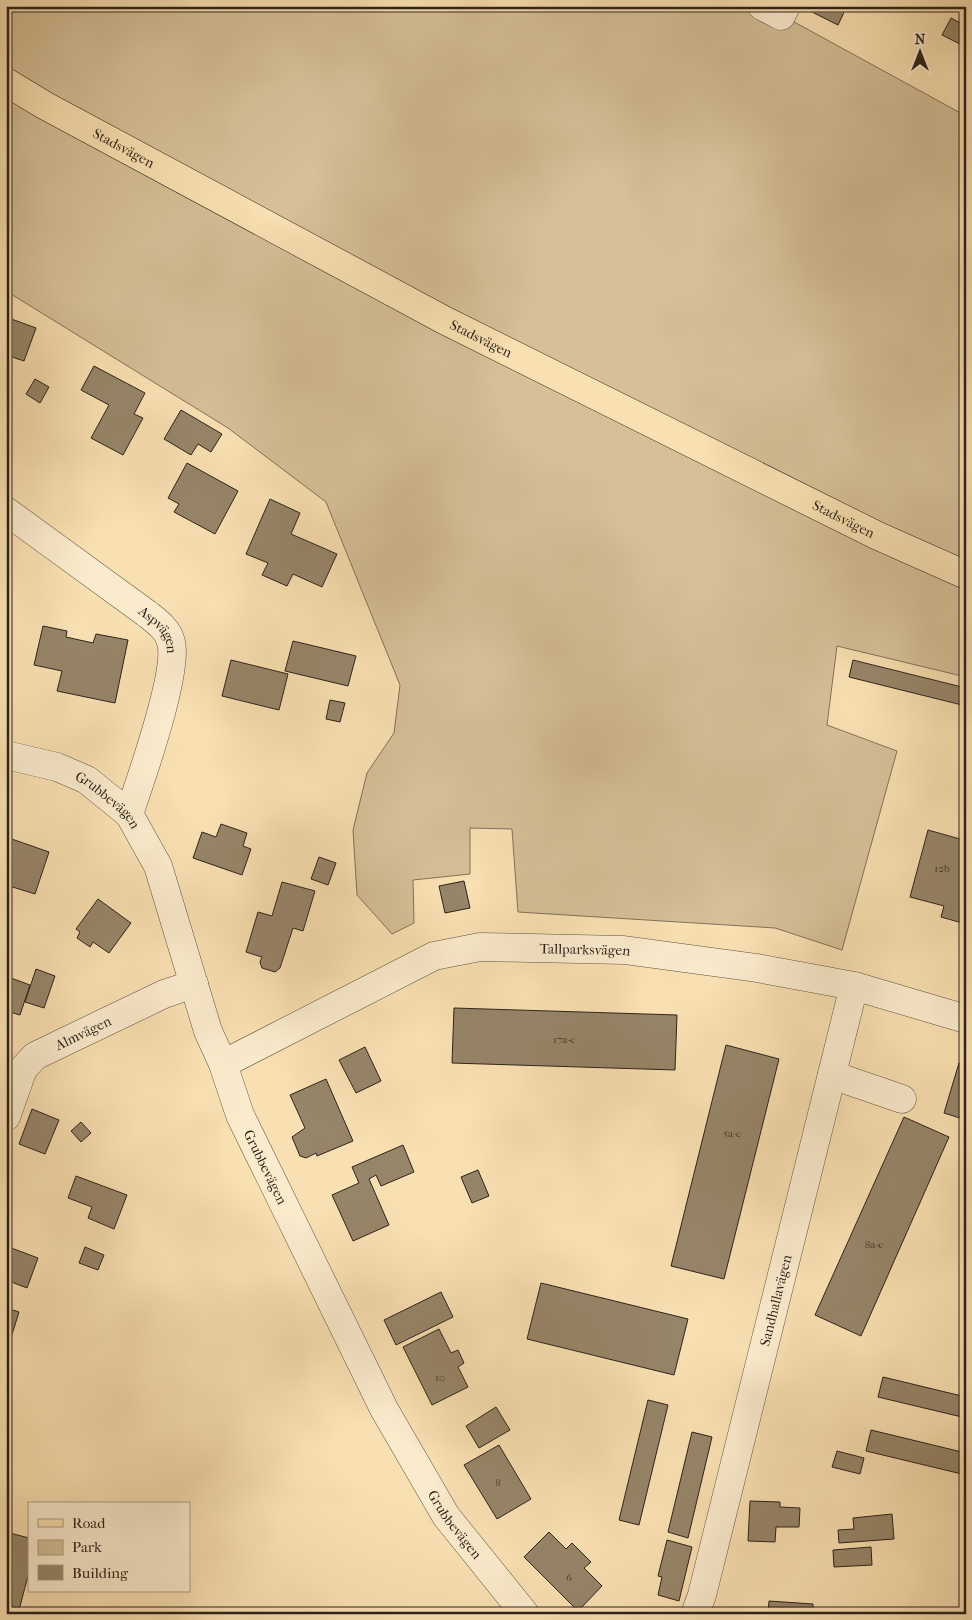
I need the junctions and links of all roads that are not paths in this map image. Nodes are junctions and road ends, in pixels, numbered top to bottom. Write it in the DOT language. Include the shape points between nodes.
graph roads {
  1 [pos="6,82"];
  2 [pos="6,511"];
  3 [pos="966,574"];
  4 [pos="6,755"];
  5 [pos="129,814"];
  6 [pos="194,984"];
  7 [pos="854,986"];
  8 [pos="966,1019"];
  9 [pos="223,1064"];
  10 [pos="832,1075"];
  11 [pos="902,1099"];
  12 [pos="6,1117"];
  13 [pos="525,1614"];
  14 [pos="695,1614"];
  1 -- 3 [label="main road, Stadsvägen" via="444,320 878,536"];
  2 -- 5 [label="street, Aspvägen" via="146,613 162,626 171,641 171,666 148,761"];
  4 -- 5 [label="street, Grubbevägen" via="57,767 87,780"];
  5 -- 6 [label="street, Grubbevägen" via="158,866"];
  6 -- 9 [label="street, Grubbevägen" via="208,1031"];
  6 -- 12 [label="street, Almvägen" via="164,994 35,1056 23,1070"];
  7 -- 8 [label="street, Tallparksvägen"];
  7 -- 9 [label="street, Tallparksvägen" via="757,968 624,950 480,947 434,956"];
  7 -- 10 [label="street, Sandhallavägen"];
  9 -- 13 [label="street, Grubbevägen" via="240,1115 384,1409 446,1516"];
  10 -- 11 [label="street"];
  10 -- 14 [label="street, Sandhallavägen"];
}
